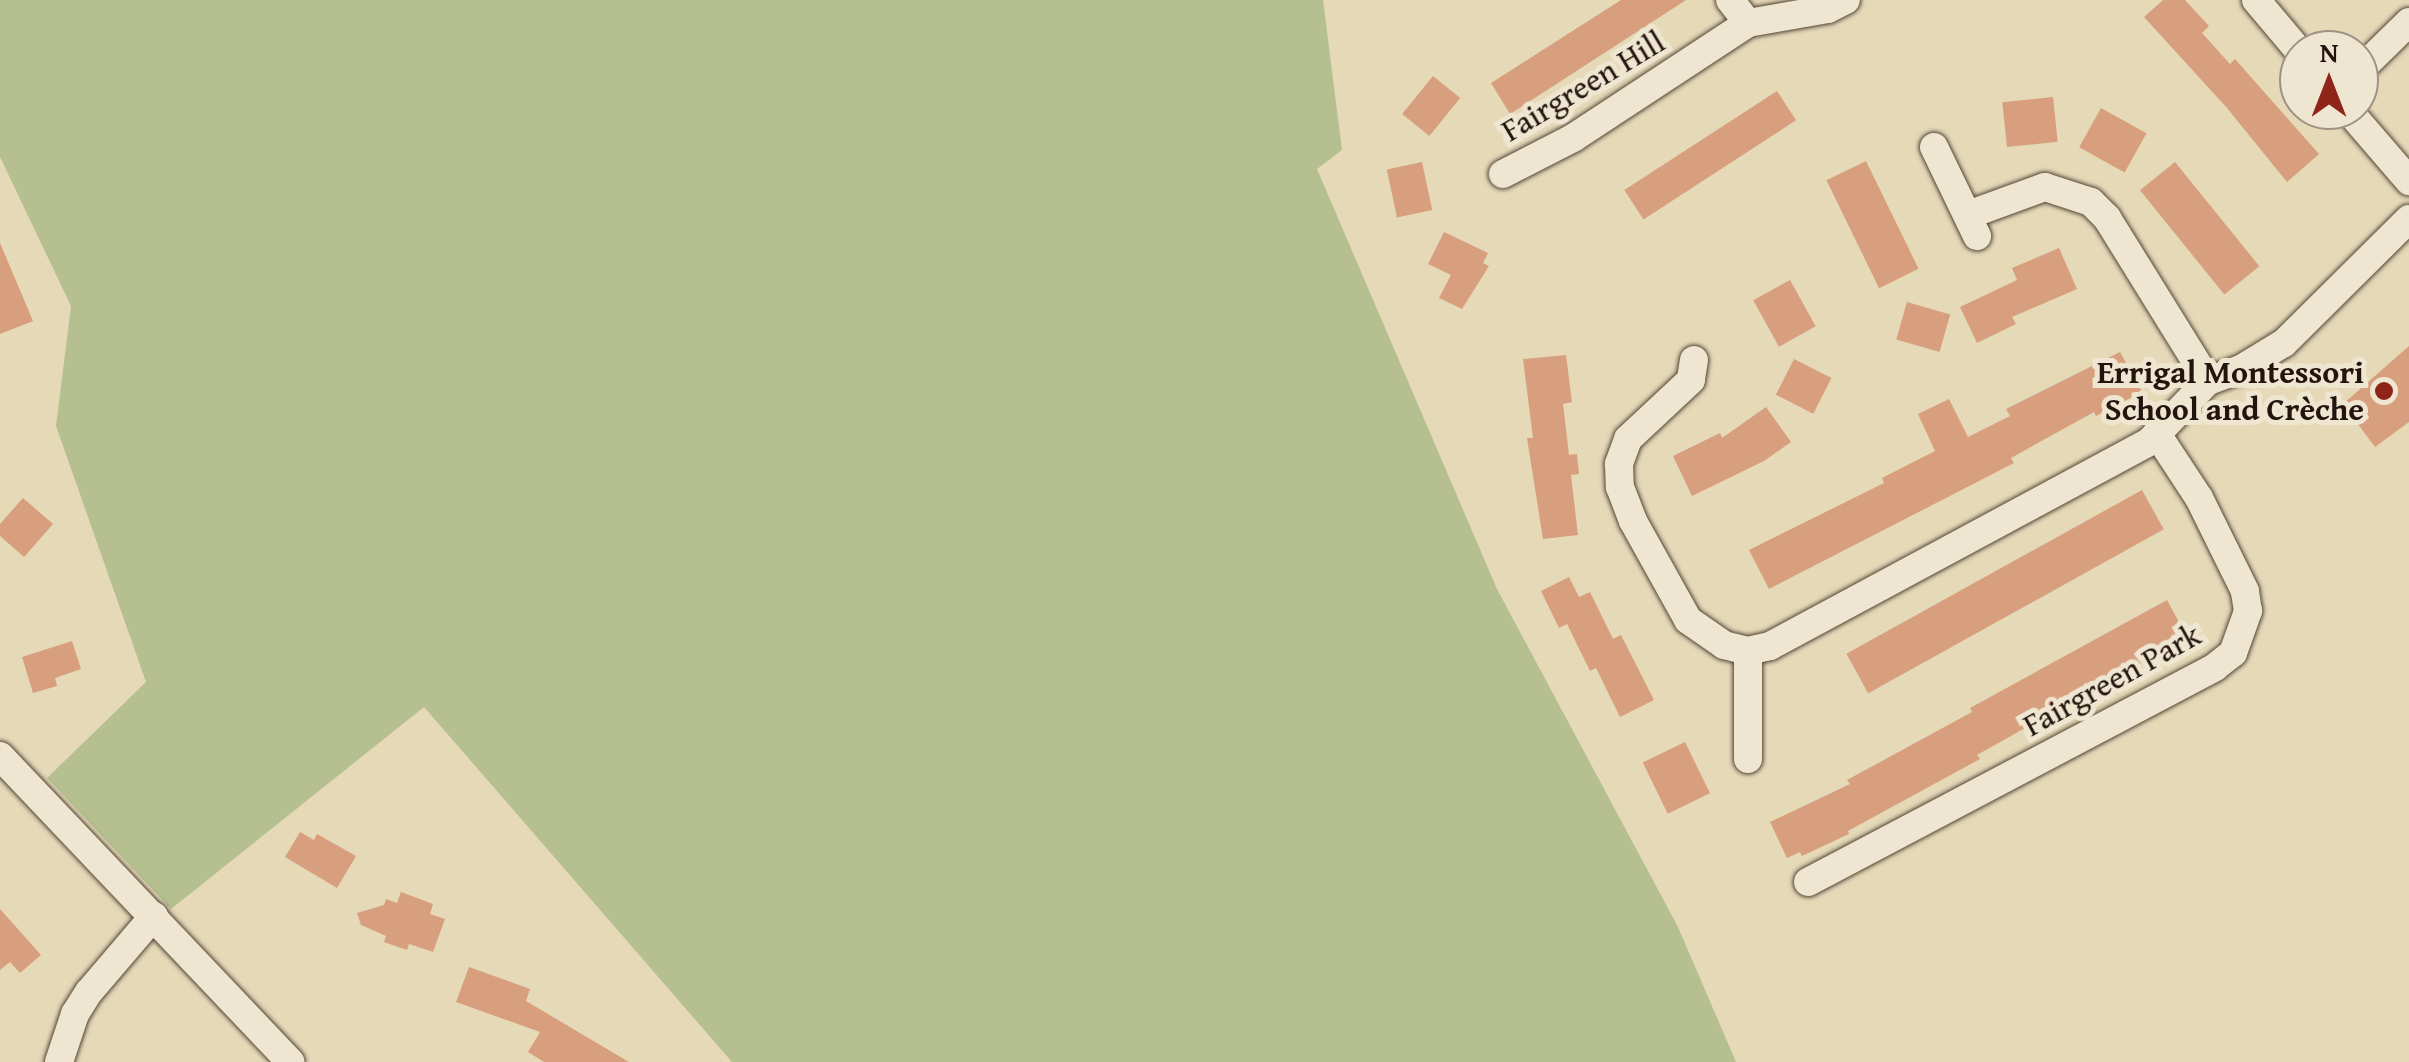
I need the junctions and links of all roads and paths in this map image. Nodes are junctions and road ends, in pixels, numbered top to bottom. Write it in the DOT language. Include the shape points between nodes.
graph roads {
  1 [pos="1730,0"];
  2 [pos="1846,0"];
  3 [pos="2256,0"];
  4 [pos="2409,22"];
  5 [pos="1748,23"];
  6 [pos="2281,30"];
  7 [pos="2379,51"];
  8 [pos="2365,130"];
  9 [pos="1934,147"];
  10 [pos="1503,174"];
  11 [pos="2409,181"];
  12 [pos="2409,218"];
  13 [pos="1694,360"];
  14 [pos="2208,381"];
  15 [pos="2158,434"];
  16 [pos="1748,650"];
  17 [pos="0,756"];
  18 [pos="1748,759"];
  19 [pos="1808,882"];
  20 [pos="154,916"];
  21 [pos="59,1062"];
  22 [pos="290,1062"];
  1 -- 5 [label="street"];
  2 -- 5 [label="street, Fairgreen Hill" via="1828,10"];
  3 -- 6 [label="street"];
  4 -- 7 [label="street"];
  5 -- 10 [label="street, Fairgreen Hill" via="1574,138"];
  8 -- 11 [label="street"];
  9 -- 14 [label="street" via="1972,226 2045,187 2091,202"];
  12 -- 14 [label="street" via="2284,343"];
  13 -- 16 [label="street" via="1691,380 1628,439 1620,487 1688,620 1724,645"];
  14 -- 15 [label="street"];
  15 -- 16 [label="street" via="1770,646"];
  15 -- 19 [label="street, Fairgreen Park" via="2245,591 2248,611 2233,653"];
  16 -- 18 [label="street"];
  17 -- 20 [label="street"];
  20 -- 21 [label="street" via="89,992"];
  20 -- 22 [label="street"];
}
